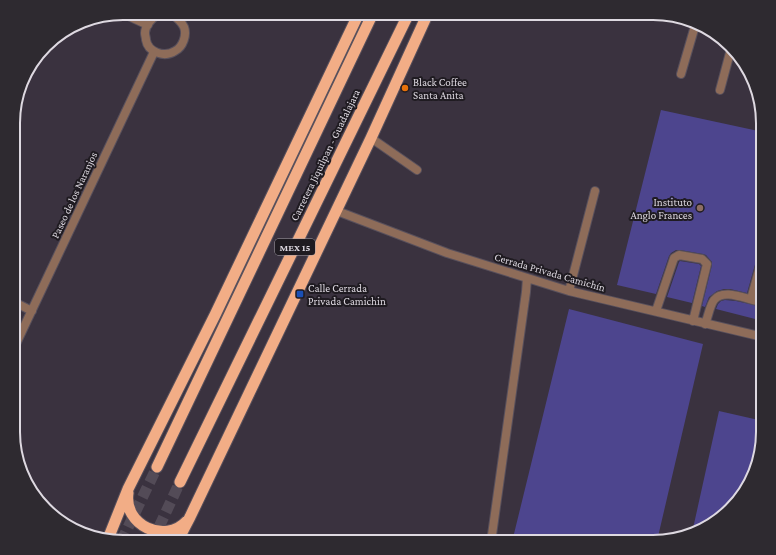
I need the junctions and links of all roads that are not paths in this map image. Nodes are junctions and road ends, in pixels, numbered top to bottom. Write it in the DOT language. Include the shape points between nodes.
graph roads {
  1 [pos="137,20"];
  2 [pos="150,20"];
  3 [pos="179,20"];
  4 [pos="356,20"];
  5 [pos="370,20"];
  6 [pos="406,20"];
  7 [pos="425,20"];
  8 [pos="148,25"];
  9 [pos="694,29"];
  10 [pos="154,52"];
  11 [pos="730,54"];
  12 [pos="681,74"];
  13 [pos="720,90"];
  14 [pos="371,138"];
  15 [pos="417,170"];
  16 [pos="595,191"];
  17 [pos="337,211"];
  18 [pos="527,278"];
  19 [pos="756,281"];
  20 [pos="569,290"];
  21 [pos="751,300"];
  22 [pos="756,301"];
  23 [pos="20,305"];
  24 [pos="32,310"];
  25 [pos="656,311"];
  26 [pos="693,321"];
  27 [pos="705,324"];
  28 [pos="20,335"];
  29 [pos="756,335"];
  30 [pos="157,467"];
  31 [pos="180,482"];
  32 [pos="128,489"];
  33 [pos="190,517"];
  34 [pos="110,534"];
  35 [pos="181,535"];
  36 [pos="492,535"];
  1 -- 8 [label="street"];
  2 -- 8 [label="street"];
  3 -- 10 [label="street" via="184,28 185,39 181,46 175,52"];
  4 -- 32 [label="highway" via="215,315"];
  5 -- 30 [label="highway, Carretera Jiquilpan - Guadalajara / MEX 15"];
  6 -- 31 [label="highway, Carretera Jiquilpan - Guadalajara / MEX 15"];
  7 -- 14 [label="highway"];
  8 -- 10 [label="street" via="145,32 147,44"];
  9 -- 12 [label="street"];
  10 -- 24 [label="street, Paseo de los Naranjos"];
  11 -- 13 [label="street"];
  14 -- 15 [label="street"];
  14 -- 17 [label="highway"];
  16 -- 20 [label="street"];
  17 -- 18 [label="street, Cerrada Privada Camichín" via="447,253"];
  17 -- 33 [label="highway"];
  18 -- 20 [label="street, Cerrada Privada Camichín"];
  18 -- 36 [label="street"];
  19 -- 21 [label="street"];
  20 -- 25 [label="street, Cerrada Privada Camichín"];
  21 -- 22 [label="street"];
  21 -- 27 [label="street" via="729,294 718,296 713,301"];
  23 -- 24 [label="street"];
  24 -- 28 [label="street, Paseo de los Naranjos"];
  25 -- 26 [label="street, Cerrada Privada Camichín"];
  25 -- 26 [label="street" via="674,258 679,254 702,259 707,264"];
  26 -- 27 [label="street, Cerrada Privada Camichín"];
  27 -- 29 [label="street, Cerrada Privada Camichín"];
  32 -- 33 [label="highway" via="130,512 147,529 171,531"];
  32 -- 34 [label="highway"];
  33 -- 35 [label="highway"];
}
